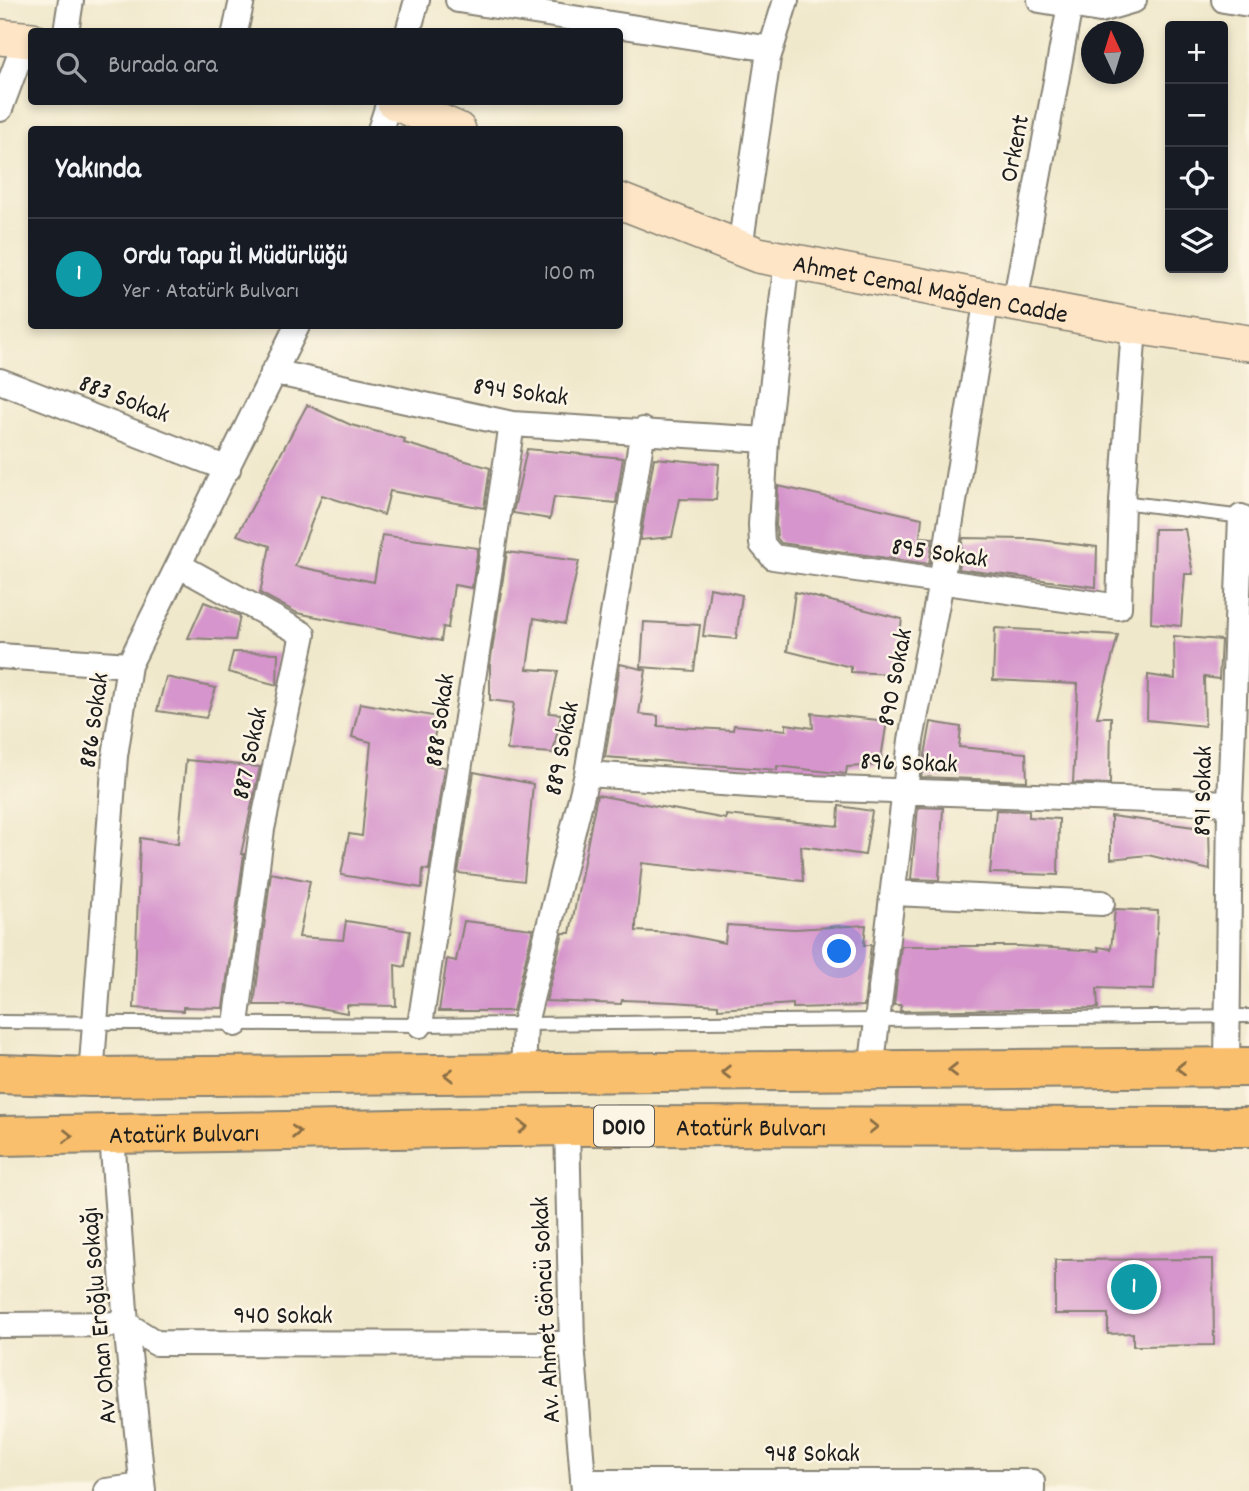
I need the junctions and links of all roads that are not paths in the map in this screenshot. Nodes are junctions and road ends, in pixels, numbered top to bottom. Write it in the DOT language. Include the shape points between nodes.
graph roads {
  1 [pos="71,0"];
  2 [pos="242,0"];
  3 [pos="416,0"];
  4 [pos="458,0"];
  5 [pos="786,0"];
  6 [pos="1040,0"];
  7 [pos="1134,0"];
  8 [pos="1224,0"];
  9 [pos="1249,4"];
  10 [pos="1070,5"];
  11 [pos="1101,5"];
  12 [pos="66,28"];
  13 [pos="237,28"];
  14 [pos="409,28"];
  15 [pos="19,39"];
  16 [pos="771,49"];
  17 [pos="388,105"];
  18 [pos="402,105"];
  19 [pos="0,109"];
  20 [pos="381,126"];
  21 [pos="449,126"];
  22 [pos="623,202"];
  23 [pos="740,248"];
  24 [pos="787,260"];
  25 [pos="1001,300"];
  26 [pos="1134,326"];
  27 [pos="295,329"];
  28 [pos="1249,344"];
  29 [pos="273,372"];
  30 [pos="0,381"];
  31 [pos="512,424"];
  32 [pos="643,430"];
  33 [pos="766,440"];
  34 [pos="228,469"];
  35 [pos="1122,502"];
  36 [pos="1245,518"];
  37 [pos="180,566"];
  38 [pos="941,582"];
  39 [pos="0,656"];
  40 [pos="129,665"];
  41 [pos="587,774"];
  42 [pos="905,790"];
  43 [pos="1230,803"];
  44 [pos="894,893"];
  45 [pos="1101,903"];
  46 [pos="1238,1016"];
  47 [pos="878,1020"];
  48 [pos="0,1022"];
  49 [pos="525,1023"];
  50 [pos="95,1024"];
  51 [pos="236,1024"];
  52 [pos="420,1025"];
  53 [pos="1238,1067"];
  54 [pos="871,1070"];
  55 [pos="0,1074"];
  56 [pos="523,1074"];
  57 [pos="91,1077"];
  58 [pos="567,1126"];
  59 [pos="1249,1128"];
  60 [pos="0,1136"];
  61 [pos="113,1136"];
  62 [pos="126,1324"];
  63 [pos="0,1325"];
  64 [pos="572,1344"];
  65 [pos="584,1487"];
  66 [pos="142,1489"];
  67 [pos="106,1491"];
  68 [pos="1032,1491"];
  1 -- 12 [label="street"];
  2 -- 13 [label="street"];
  3 -- 14 [label="street"];
  4 -- 16 [label="street"];
  5 -- 16 [label="street"];
  6 -- 10 [label="street"];
  7 -- 11 [label="street"];
  8 -- 9 [label="street"];
  10 -- 11 [label="street"];
  10 -- 25 [label="street, Orkent"];
  15 -- 19 [label="street"];
  16 -- 23 [label="street"];
  17 -- 20 [label="street"];
  18 -- 21 [label="main road"];
  22 -- 23 [label="main road, Ahmet Cemal Mağden Cadde"];
  23 -- 24 [label="main road, Ahmet Cemal Mağden Cadde"];
  24 -- 25 [label="main road, Ahmet Cemal Mağden Cadde"];
  24 -- 33 [label="street, 895 Sokak"];
  25 -- 26 [label="main road, Ahmet Cemal Mağden Cadde"];
  25 -- 38 [label="street, 890 Sokak"];
  26 -- 28 [label="main road, Ahmet Cemal Mağden Cadde"];
  26 -- 35 [label="street, 895 Sokak"];
  27 -- 29 [label="street, 886 Sokak"];
  29 -- 31 [label="street, 894 Sokak"];
  29 -- 34 [label="street, 886 Sokak"];
  30 -- 34 [label="street, 883 Sokak"];
  31 -- 32 [label="street, 894 Sokak"];
  31 -- 52 [label="street, 888 Sokak"];
  32 -- 33 [label="street, 894 Sokak"];
  32 -- 41 [label="street, 889 Sokak"];
  33 -- 38 [label="street, 895 Sokak" via="762,544 773,557"];
  34 -- 37 [label="street, 886 Sokak"];
  35 -- 36 [label="lane"];
  35 -- 38 [label="street, 895 Sokak" via="1119,607"];
  36 -- 43 [label="street, 891 Sokak"];
  37 -- 40 [label="street, 886 Sokak"];
  37 -- 51 [label="street, 887 Sokak" via="303,634 262,829"];
  38 -- 42 [label="street, 890 Sokak"];
  39 -- 40 [label="street"];
  40 -- 50 [label="street, 886 Sokak" via="115,756"];
  41 -- 42 [label="street, 896 Sokak"];
  41 -- 49 [label="street, 889 Sokak"];
  42 -- 43 [label="street, 896 Sokak"];
  42 -- 44 [label="street, 890 Sokak"];
  43 -- 46 [label="street, 891 Sokak"];
  44 -- 45 [label="street"];
  44 -- 47 [label="street, 890 Sokak"];
  46 -- 47 [label="lane"];
  46 -- 53 [label="street, 891 Sokak"];
  47 -- 49 [label="lane"];
  47 -- 54 [label="street, 890 Sokak"];
  48 -- 50 [label="lane"];
  49 -- 52 [label="lane"];
  49 -- 56 [label="street, 889 Sokak"];
  50 -- 51 [label="lane"];
  50 -- 57 [label="street, 886 Sokak"];
  51 -- 52 [label="lane"];
  53 -- 54 [label="highway, Atatürk Bulvarı / D010, one-way"];
  54 -- 56 [label="highway, Atatürk Bulvarı / D010, one-way"];
  55 -- 57 [label="highway, Atatürk Bulvarı / D010"];
  56 -- 57 [label="highway, Atatürk Bulvarı / D010, one-way"];
  58 -- 59 [label="highway, Atatürk Bulvarı / D010, one-way"];
  61 -- 58 [label="highway, Atatürk Bulvarı / D010, one-way"];
  58 -- 64 [label="street, Av. Ahmet Göncü Sokak"];
  60 -- 61 [label="highway, Atatürk Bulvarı / D010, one-way"];
  61 -- 62 [label="street, Av Ohan Eroğlu Sokağı"];
  62 -- 63 [label="street"];
  62 -- 64 [label="street, 940 Sokak" via="156,1343"];
  62 -- 66 [label="street, Av Ohan Eroğlu Sokağı"];
  64 -- 65 [label="street, Av. Ahmet Göncü Sokak"];
  65 -- 68 [label="street, 948 Sokak" via="1032,1482"];
  66 -- 67 [label="street"];
}
